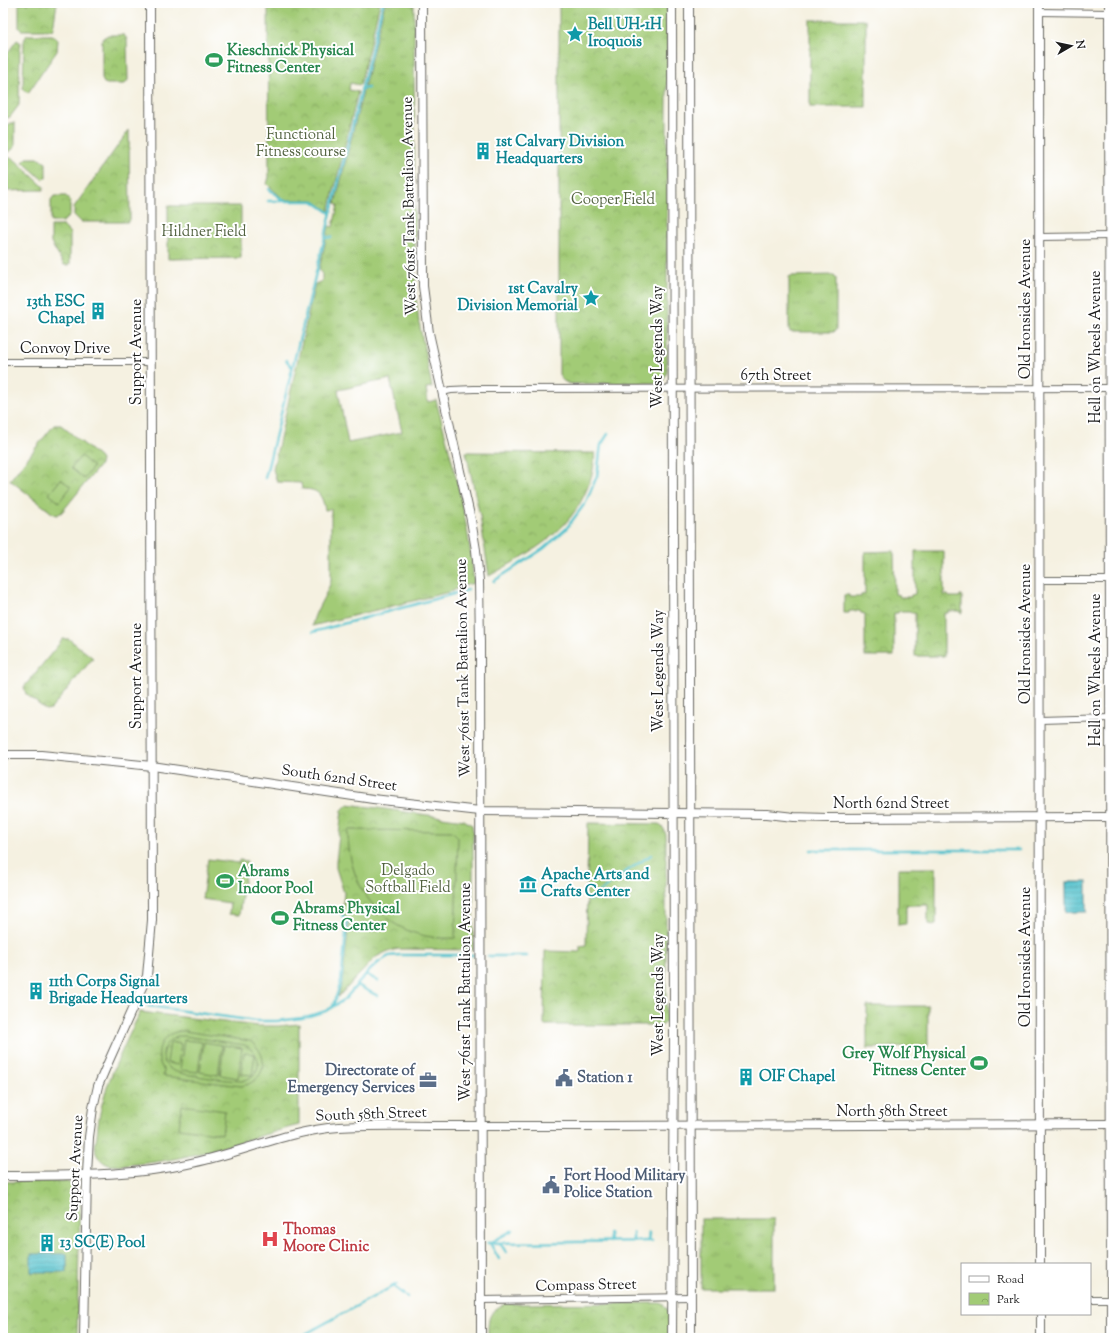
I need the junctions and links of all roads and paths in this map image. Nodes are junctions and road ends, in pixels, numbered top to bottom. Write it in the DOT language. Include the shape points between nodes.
graph roads {
  1 [pos="150,3"];
  2 [pos="422,3"];
  3 [pos="672,3"];
  4 [pos="689,3"];
  5 [pos="1039,3"];
  6 [pos="1109,3"];
  7 [pos="1039,12"];
  8 [pos="1109,13"];
  9 [pos="1112,142"];
  10 [pos="1110,236"];
  11 [pos="1040,237"];
  12 [pos="3,362"];
  13 [pos="151,362"];
  14 [pos="1040,387"];
  15 [pos="1110,388"];
  16 [pos="672,389"];
  17 [pos="690,389"];
  18 [pos="442,392"];
  19 [pos="1040,580"];
  20 [pos="1110,580"];
  21 [pos="1110,718"];
  22 [pos="1040,720"];
  23 [pos="3,755"];
  24 [pos="152,766"];
  25 [pos="480,811"];
  26 [pos="690,813"];
  27 [pos="673,814"];
  28 [pos="1040,817"];
  29 [pos="1112,817"];
  30 [pos="1111,1124"];
  31 [pos="1040,1125"];
  32 [pos="480,1126"];
  33 [pos="673,1126"];
  34 [pos="691,1126"];
  35 [pos="87,1174"];
  36 [pos="3,1176"];
  37 [pos="1040,1263"];
  38 [pos="671,1297"];
  39 [pos="691,1297"];
  40 [pos="1091,1299"];
  41 [pos="1112,1299"];
  42 [pos="481,1300"];
  43 [pos="1041,1315"];
  44 [pos="84,1338"];
  45 [pos="481,1338"];
  46 [pos="672,1338"];
  47 [pos="691,1338"];
  48 [pos="1041,1338"];
  49 [pos="1111,1338"];
  1 -- 13 [label="street, Support Avenue"];
  2 -- 18 [label="street, West 761st Tank Battalion Avenue" via="423,286 429,333"];
  3 -- 16 [label="street, West Legends Way"];
  4 -- 17 [label="street, West Legends Way"];
  5 -- 7 [label="street, Old Ironsides Avenue"];
  6 -- 8 [label="street, Hell on Wheels Avenue"];
  7 -- 8 [label="street"];
  7 -- 11 [label="street, Old Ironsides Avenue"];
  8 -- 9 [label="street, Hell on Wheels Avenue"];
  9 -- 10 [label="street, Hell on Wheels Avenue"];
  10 -- 11 [label="street"];
  10 -- 15 [label="street, Hell on Wheels Avenue"];
  11 -- 14 [label="street, Old Ironsides Avenue"];
  12 -- 13 [label="street, Convoy Drive"];
  13 -- 24 [label="street, Support Avenue"];
  14 -- 15 [label="street, 67th Street"];
  14 -- 17 [label="street, 67th Street"];
  14 -- 19 [label="street, Old Ironsides Avenue"];
  15 -- 20 [label="street, Hell on Wheels Avenue"];
  16 -- 17 [label="street, 67th Street"];
  16 -- 18 [label="street, 67th Street"];
  16 -- 27 [label="street, West Legends Way"];
  17 -- 26 [label="street, West Legends Way"];
  18 -- 25 [label="street, West 761st Tank Battalion Avenue" via="471,520 479,581"];
  19 -- 20 [label="street"];
  19 -- 22 [label="street, Old Ironsides Avenue"];
  20 -- 21 [label="street, Hell on Wheels Avenue"];
  21 -- 22 [label="street"];
  21 -- 29 [label="street, Hell on Wheels Avenue"];
  22 -- 28 [label="street, Old Ironsides Avenue"];
  23 -- 24 [label="street, South 62nd Street" via="41,755"];
  24 -- 25 [label="street, South 62nd Street"];
  24 -- 35 [label="street, Support Avenue" via="152,920 146,976 98,1086 89,1137"];
  25 -- 27 [label="street, South 62nd Street"];
  25 -- 32 [label="street, West 761st Tank Battalion Avenue"];
  26 -- 27 [label="street, North 62nd Street"];
  26 -- 28 [label="street, North 62nd Street" via="827,818"];
  26 -- 34 [label="street, West Legends Way"];
  27 -- 33 [label="street, West Legends Way"];
  28 -- 29 [label="street, North 62nd Street"];
  28 -- 31 [label="street, Old Ironsides Avenue"];
  29 -- 30 [label="street, Hell on Wheels Avenue"];
  30 -- 31 [label="street, North 58th Street"];
  30 -- 41 [label="street, Hell on Wheels Avenue"];
  31 -- 34 [label="street, North 58th Street"];
  31 -- 37 [label="street, Old Ironsides Avenue"];
  32 -- 33 [label="street, South 58th Street"];
  32 -- 35 [label="street, South 58th Street" via="337,1127 276,1138 184,1165 142,1171"];
  32 -- 42 [label="street, West 761st Tank Battalion Avenue"];
  33 -- 34 [label="street, North 58th Street"];
  33 -- 38 [label="street, West Legends Way"];
  34 -- 39 [label="street, West Legends Way"];
  35 -- 36 [label="street, South 58th Street"];
  35 -- 44 [label="street, Support Avenue"];
  38 -- 39 [label="street, Compass Street"];
  38 -- 42 [label="street, Compass Street"];
  38 -- 46 [label="street, West Legends Way"];
  39 -- 47 [label="street, West Legends Way"];
  40 -- 41 [label="street"];
  41 -- 49 [label="street, Hell on Wheels Avenue"];
  42 -- 45 [label="street, West 761st Tank Battalion Avenue"];
  43 -- 48 [label="street"];
}
